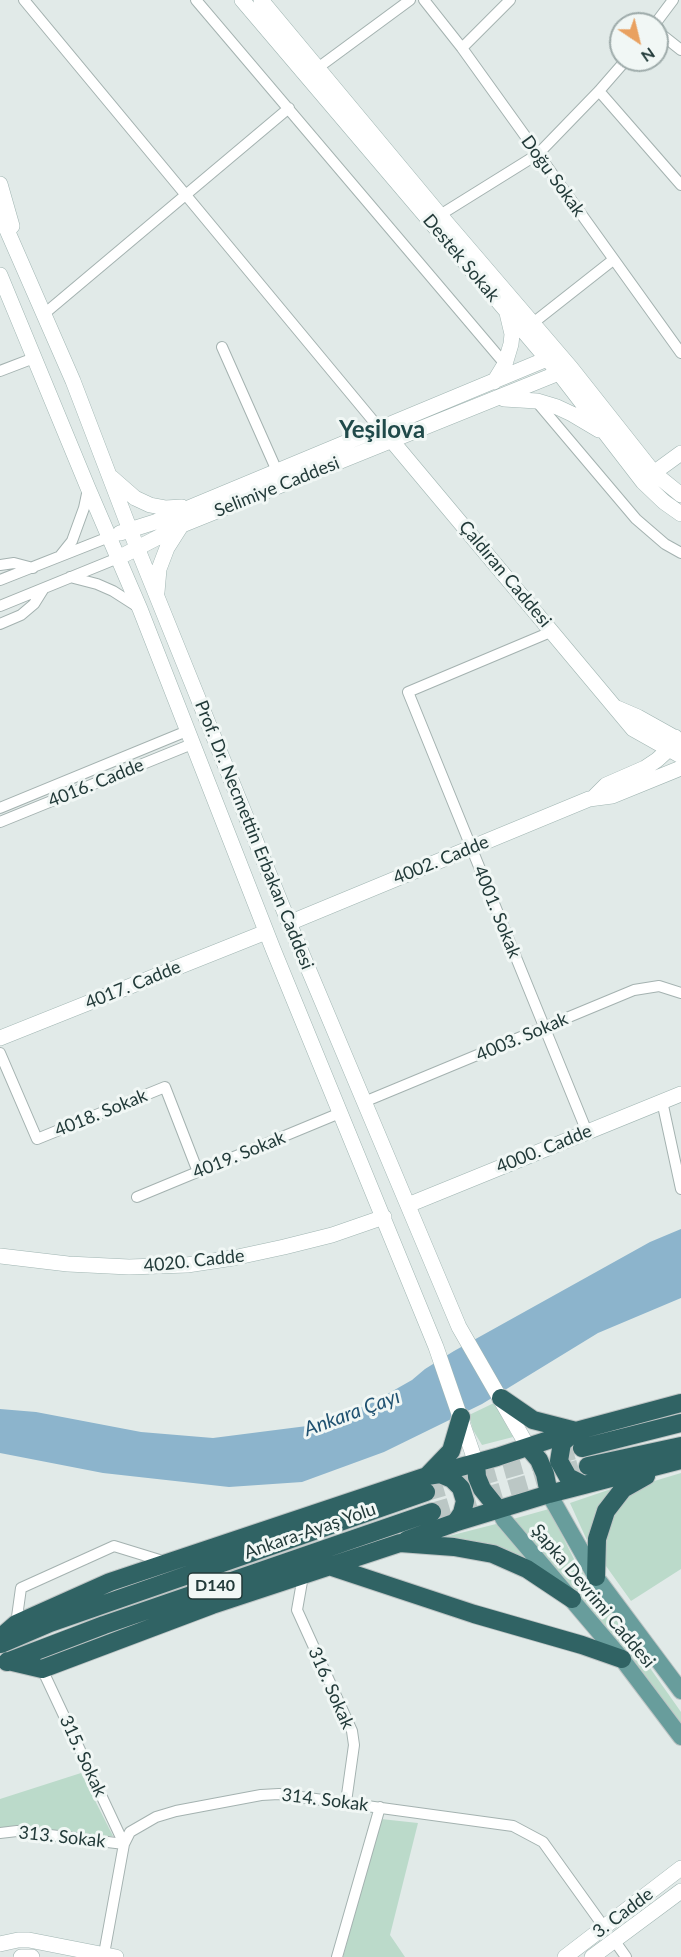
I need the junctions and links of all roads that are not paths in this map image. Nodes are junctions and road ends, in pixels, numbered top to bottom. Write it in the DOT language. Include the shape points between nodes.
graph roads {
  1 [pos="24,0"];
  2 [pos="196,0"];
  3 [pos="242,0"];
  4 [pos="261,0"];
  5 [pos="410,0"];
  6 [pos="424,0"];
  7 [pos="510,0"];
  8 [pos="669,40"];
  9 [pos="462,48"];
  10 [pos="681,50"];
  11 [pos="319,67"];
  12 [pos="616,72"];
  13 [pos="600,91"];
  14 [pos="289,108"];
  15 [pos="538,154"];
  16 [pos="0,184"];
  17 [pos="681,185"];
  18 [pos="185,195"];
  19 [pos="0,214"];
  20 [pos="440,215"];
  21 [pos="19,259"];
  22 [pos="613,260"];
  23 [pos="0,275"];
  24 [pos="3,287"];
  25 [pos="507,313"];
  26 [pos="44,315"];
  27 [pos="533,323"];
  28 [pos="222,347"];
  29 [pos="681,353"];
  30 [pos="553,356"];
  31 [pos="34,358"];
  32 [pos="505,364"];
  33 [pos="565,370"];
  34 [pos="0,371"];
  35 [pos="494,382"];
  36 [pos="495,399"];
  37 [pos="537,401"];
  38 [pos="380,429"];
  39 [pos="608,436"];
  40 [pos="392,441"];
  41 [pos="681,453"];
  42 [pos="277,471"];
  43 [pos="110,477"];
  44 [pos="648,477"];
  45 [pos="88,488"];
  46 [pos="681,495"];
  47 [pos="191,506"];
  48 [pos="681,514"];
  49 [pos="182,525"];
  50 [pos="130,530"];
  51 [pos="109,537"];
  52 [pos="138,547"];
  53 [pos="681,553"];
  54 [pos="118,558"];
  55 [pos="56,559"];
  56 [pos="0,565"];
  57 [pos="33,568"];
  58 [pos="70,577"];
  59 [pos="0,580"];
  60 [pos="44,588"];
  61 [pos="157,595"];
  62 [pos="0,606"];
  63 [pos="140,609"];
  64 [pos="0,624"];
  65 [pos="553,632"];
  66 [pos="190,737"];
  67 [pos="676,746"];
  68 [pos="681,768"];
  69 [pos="594,797"];
  70 [pos="0,808"];
  71 [pos="0,822"];
  72 [pos="470,848"];
  73 [pos="289,923"];
  74 [pos="266,932"];
  75 [pos="681,993"];
  76 [pos="544,1028"];
  77 [pos="0,1038"];
  78 [pos="0,1053"];
  79 [pos="681,1094"];
  80 [pos="662,1101"];
  81 [pos="364,1102"];
  82 [pos="340,1113"];
  83 [pos="587,1132"];
  84 [pos="198,1172"];
  85 [pos="681,1189"];
  86 [pos="137,1197"];
  87 [pos="408,1205"];
  88 [pos="384,1217"];
  89 [pos="0,1256"];
  90 [pos="501,1398"];
  91 [pos="681,1403"];
  92 [pos="461,1417"];
  93 [pos="681,1423"];
  94 [pos="579,1440"];
  95 [pos="681,1446"];
  96 [pos="528,1447"];
  97 [pos="675,1461"];
  98 [pos="476,1463"];
  99 [pos="588,1466"];
  100 [pos="426,1484"];
  101 [pos="584,1485"];
  102 [pos="549,1494"];
  103 [pos="498,1509"];
  104 [pos="432,1512"];
  105 [pos="454,1523"];
  106 [pos="400,1543"];
  107 [pos="166,1562"];
  108 [pos="332,1566"];
  109 [pos="303,1576"];
  110 [pos="596,1576"];
  111 [pos="572,1599"];
  112 [pos="16,1624"];
  113 [pos="0,1638"];
  114 [pos="0,1644"];
  115 [pos="622,1659"];
  116 [pos="4,1663"];
  117 [pos="42,1669"];
  118 [pos="681,1690"];
  119 [pos="681,1737"];
  120 [pos="346,1802"];
  121 [pos="380,1807"];
  122 [pos="0,1833"];
  123 [pos="124,1844"];
  124 [pos="681,1868"];
  125 [pos="681,1891"];
  126 [pos="604,1926"];
  127 [pos="614,1940"];
  128 [pos="0,1944"];
  129 [pos="110,1956"];
  130 [pos="21,1957"];
  131 [pos="32,1957"];
  132 [pos="337,1957"];
  133 [pos="565,1957"];
  134 [pos="592,1957"];
  135 [pos="626,1957"];
  1 -- 18 [label="street"];
  2 -- 14 [label="street"];
  3 -- 25 [label="street, Destek Sokak"];
  4 -- 11 [label="street, Destek Sokak"];
  5 -- 11 [label="street"];
  6 -- 9 [label="street, Doğu Sokak"];
  7 -- 9 [label="street"];
  8 -- 10 [label="street"];
  9 -- 15 [label="street, Doğu Sokak"];
  11 -- 20 [label="street, Destek Sokak"];
  12 -- 13 [label="street"];
  13 -- 15 [label="street"];
  13 -- 17 [label="street"];
  14 -- 18 [label="street"];
  14 -- 32 [label="street"];
  15 -- 20 [label="street"];
  15 -- 22 [label="street, Doğu Sokak"];
  16 -- 21 [label="street"];
  18 -- 26 [label="street"];
  18 -- 38 [label="street"];
  19 -- 21 [label="street, Prof. Dr. Necmettin Erbakan Caddesi"];
  20 -- 27 [label="street, Destek Sokak"];
  21 -- 26 [label="street, Prof. Dr. Necmettin Erbakan Caddesi"];
  22 -- 27 [label="street"];
  22 -- 29 [label="street, Doğu Sokak"];
  23 -- 24 [label="street, Prof. Dr. Necmettin Erbakan Caddesi"];
  24 -- 31 [label="street, Prof. Dr. Necmettin Erbakan Caddesi"];
  25 -- 30 [label="street, Destek Sokak"];
  25 -- 32 [label="street" via="512,334"];
  26 -- 43 [label="street, Prof. Dr. Necmettin Erbakan Caddesi"];
  27 -- 30 [label="street, Destek Sokak"];
  28 -- 42 [label="street"];
  30 -- 33 [label="street, Destek Sokak"];
  30 -- 35 [label="street, Selimiye Caddesi"];
  31 -- 34 [label="street"];
  31 -- 45 [label="street, Prof. Dr. Necmettin Erbakan Caddesi"];
  32 -- 35 [label="street"];
  33 -- 36 [label="street, Selimiye Caddesi"];
  33 -- 39 [label="street, Destek Sokak"];
  33 -- 44 [label="street, Destek Sokak"];
  35 -- 38 [label="street, Selimiye Caddesi"];
  36 -- 37 [label="street"];
  36 -- 40 [label="street, Selimiye Caddesi"];
  37 -- 39 [label="street" via="572,414"];
  37 -- 53 [label="street" via="636,519"];
  38 -- 42 [label="street, Selimiye Caddesi"];
  39 -- 44 [label="street, Destek Sokak"];
  40 -- 49 [label="street, Selimiye Caddesi"];
  40 -- 65 [label="street, Çaldıran Caddesi"];
  41 -- 44 [label="street"];
  42 -- 47 [label="street, Selimiye Caddesi"];
  43 -- 47 [label="street" via="150,506"];
  43 -- 50 [label="street, Prof. Dr. Necmettin Erbakan Caddesi"];
  44 -- 46 [label="street, Destek Sokak"];
  44 -- 48 [label="street, Destek Sokak" via="664,502"];
  45 -- 51 [label="street, Prof. Dr. Necmettin Erbakan Caddesi"];
  45 -- 55 [label="street" via="72,541"];
  47 -- 50 [label="street, Selimiye Caddesi"];
  49 -- 52 [label="street, Selimiye Caddesi"];
  49 -- 61 [label="street" via="159,569"];
  50 -- 51 [label="street, Selimiye Caddesi"];
  50 -- 52 [label="street, Prof. Dr. Necmettin Erbakan Caddesi"];
  51 -- 54 [label="street, Prof. Dr. Necmettin Erbakan Caddesi"];
  51 -- 55 [label="street"];
  52 -- 54 [label="street, Selimiye Caddesi"];
  52 -- 61 [label="street, Prof. Dr. Necmettin Erbakan Caddesi"];
  54 -- 58 [label="street"];
  54 -- 63 [label="street, Prof. Dr. Necmettin Erbakan Caddesi"];
  55 -- 57 [label="street"];
  56 -- 57 [label="street" via="14,563"];
  57 -- 59 [label="street"];
  58 -- 60 [label="street"];
  58 -- 63 [label="street" via="113,591"];
  60 -- 62 [label="street"];
  60 -- 64 [label="street" via="21,615"];
  61 -- 73 [label="street, Prof. Dr. Necmettin Erbakan Caddesi"];
  63 -- 66 [label="street, Prof. Dr. Necmettin Erbakan Caddesi"];
  65 -- 67 [label="street, Çaldıran Caddesi" via="633,729"];
  65 -- 72 [label="street, 4001. Sokak" via="408,692"];
  66 -- 70 [label="street, 4016. Cadde"];
  66 -- 71 [label="street, 4016. Cadde"];
  66 -- 74 [label="street, Prof. Dr. Necmettin Erbakan Caddesi"];
  67 -- 69 [label="street, 4002. Cadde" via="645,768 606,784"];
  68 -- 69 [label="street, 4002. Cadde" via="612,796"];
  69 -- 72 [label="street, 4002. Cadde"];
  72 -- 73 [label="street, 4002. Cadde"];
  72 -- 76 [label="street, 4001. Sokak"];
  73 -- 81 [label="street, Prof. Dr. Necmettin Erbakan Caddesi"];
  74 -- 77 [label="street, 4017. Cadde"];
  74 -- 82 [label="street, Prof. Dr. Necmettin Erbakan Caddesi"];
  75 -- 76 [label="street, 4003. Sokak" via="648,986"];
  76 -- 81 [label="street, 4003. Sokak"];
  76 -- 83 [label="street, 4001. Sokak"];
  78 -- 84 [label="street, 4018. Sokak" via="37,1139 165,1087"];
  79 -- 80 [label="street, 4000. Cadde"];
  80 -- 83 [label="street, 4000. Cadde"];
  80 -- 85 [label="street"];
  81 -- 87 [label="street, Prof. Dr. Necmettin Erbakan Caddesi"];
  82 -- 84 [label="street, 4019. Sokak"];
  82 -- 88 [label="street, Prof. Dr. Necmettin Erbakan Caddesi"];
  83 -- 87 [label="street, 4000. Cadde"];
  84 -- 86 [label="street, 4019. Sokak"];
  87 -- 90 [label="street, Prof. Dr. Necmettin Erbakan Caddesi" via="459,1327"];
  88 -- 89 [label="street, 4020. Cadde" via="284,1247 187,1265 98,1266"];
  88 -- 92 [label="street, Prof. Dr. Necmettin Erbakan Caddesi"];
  90 -- 94 [label="highway" via="532,1419"];
  90 -- 96 [label="street, Prof. Dr. Necmettin Erbakan Caddesi"];
  91 -- 94 [label="highway"];
  92 -- 98 [label="street, Prof. Dr. Necmettin Erbakan Caddesi"];
  92 -- 100 [label="highway" via="451,1451"];
  93 -- 94 [label="highway"];
  94 -- 96 [label="highway"];
  94 -- 101 [label="highway" via="562,1443 559,1461 568,1478"];
  95 -- 99 [label="highway"];
  96 -- 98 [label="highway"];
  96 -- 102 [label="highway" via="539,1460"];
  97 -- 101 [label="highway"];
  97 -- 110 [label="highway" via="623,1488 606,1511 597,1539"];
  98 -- 100 [label="highway"];
  98 -- 103 [label="highway" via="482,1489"];
  100 -- 105 [label="highway" via="440,1474 461,1488 464,1507"];
  100 -- 107 [label="highway"];
  100 -- 114 [label="highway, Ankara-Ayaş Yolu / D140"];
  101 -- 102 [label="highway"];
  102 -- 103 [label="highway"];
  102 -- 110 [label="main road, Şapka Devrimi Caddesi"];
  103 -- 105 [label="highway"];
  103 -- 111 [label="main road, Şapka Devrimi Caddesi"];
  104 -- 116 [label="highway, Ankara-Ayaş Yolu / D140"];
  105 -- 106 [label="highway"];
  106 -- 108 [label="highway"];
  106 -- 111 [label="highway" via="494,1554 527,1569"];
  107 -- 112 [label="highway"];
  107 -- 112 [label="street" via="114,1546 21,1588"];
  108 -- 109 [label="highway"];
  108 -- 115 [label="highway"];
  109 -- 117 [label="highway" via="212,1605"];
  109 -- 120 [label="street, 316. Sokak" via="297,1610 352,1731 354,1744"];
  110 -- 118 [label="main road, Şapka Devrimi Caddesi"];
  111 -- 115 [label="main road, Şapka Devrimi Caddesi"];
  112 -- 113 [label="highway"];
  115 -- 119 [label="main road, Şapka Devrimi Caddesi"];
  116 -- 117 [label="highway"];
  117 -- 123 [label="street, 315. Sokak"];
  120 -- 121 [label="street, 314. Sokak"];
  120 -- 123 [label="street, 314. Sokak" via="279,1794 176,1811 130,1832"];
  121 -- 126 [label="street, 314. Sokak" via="513,1826 529,1833 552,1853"];
  121 -- 132 [label="street"];
  122 -- 123 [label="street, 313. Sokak" via="17,1831"];
  123 -- 129 [label="street"];
  124 -- 126 [label="street, 3. Cadde"];
  125 -- 127 [label="street, 3. Cadde"];
  126 -- 127 [label="street"];
  126 -- 133 [label="street, 3. Cadde"];
  127 -- 134 [label="street, 3. Cadde"];
  127 -- 135 [label="street"];
  128 -- 129 [label="street" via="29,1940"];
  130 -- 131 [label="street"];
}
